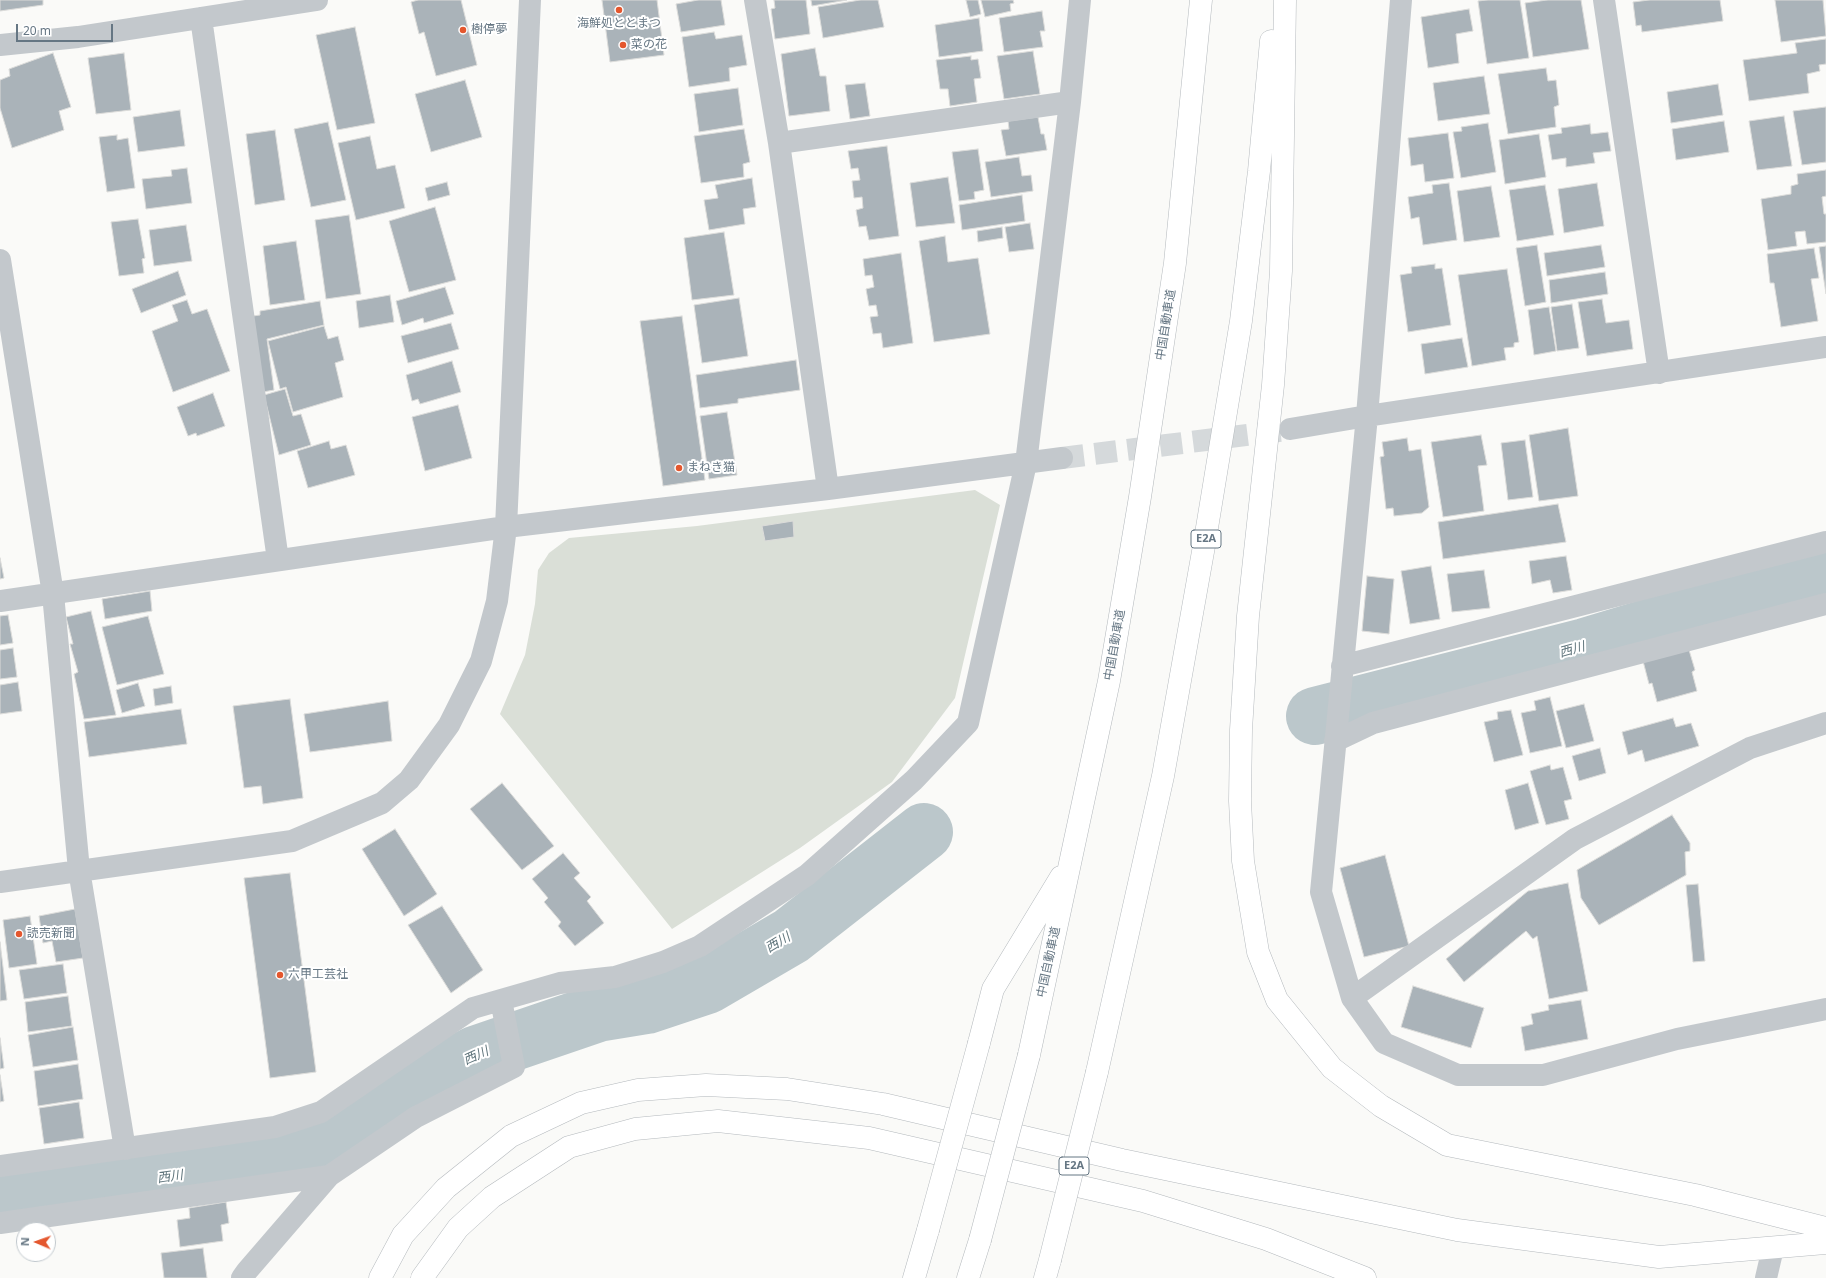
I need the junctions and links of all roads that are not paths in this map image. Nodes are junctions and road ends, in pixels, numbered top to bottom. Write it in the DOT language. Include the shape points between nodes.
graph roads {
  1 [pos="317,0"];
  2 [pos="530,0"];
  3 [pos="755,0"];
  4 [pos="1080,0"];
  5 [pos="1201,0"];
  6 [pos="1275,0"];
  7 [pos="1285,0"];
  8 [pos="1401,0"];
  9 [pos="1604,0"];
  10 [pos="201,18"];
  11 [pos="0,45"];
  12 [pos="1070,102"];
  13 [pos="779,143"];
  14 [pos="0,260"];
  15 [pos="1826,347"];
  16 [pos="1659,373"];
  17 [pos="1367,416"];
  18 [pos="1290,430"];
  19 [pos="1062,458"];
  20 [pos="1026,463"];
  21 [pos="828,489"];
  22 [pos="506,527"];
  23 [pos="1826,542"];
  24 [pos="278,560"];
  25 [pos="53,594"];
  26 [pos="0,601"];
  27 [pos="1826,604"];
  28 [pos="1342,676"];
  29 [pos="1826,723"];
  30 [pos="1336,735"];
  31 [pos="1070,862"];
  32 [pos="80,870"];
  33 [pos="0,882"];
  34 [pos="1352,998"];
  35 [pos="503,1007"];
  36 [pos="1826,1009"];
  37 [pos="125,1149"];
  38 [pos="0,1166"];
  39 [pos="329,1176"];
  40 [pos="0,1223"];
  41 [pos="1826,1228"];
  42 [pos="1826,1243"];
  43 [pos="1773,1248"];
  44 [pos="1047,1269"];
  45 [pos="242,1278"];
  46 [pos="380,1278"];
  47 [pos="422,1278"];
  48 [pos="914,1278"];
  49 [pos="968,1278"];
  50 [pos="1365,1278"];
  51 [pos="1766,1278"];
  1 -- 10 [label="street"];
  2 -- 22 [label="street"];
  3 -- 13 [label="street"];
  4 -- 12 [label="street"];
  5 -- 31 [label="highway, 中国自動車道" via="1172,287 1109,681"];
  6 -- 44 [label="highway, E2A, bridge" via="1259,171 1241,321 1164,776 1097,1072"];
  7 -- 41 [label="highway" via="1281,271 1273,385 1248,616 1241,730 1240,801 1243,861 1258,952 1277,1000 1332,1068 1381,1106 1447,1144 1695,1195"];
  8 -- 17 [label="street"];
  9 -- 16 [label="street"];
  10 -- 11 [label="street" via="78,37"];
  10 -- 24 [label="street"];
  12 -- 13 [label="street"];
  12 -- 20 [label="street"];
  13 -- 21 [label="street"];
  14 -- 25 [label="street"];
  15 -- 16 [label="street"];
  16 -- 17 [label="street"];
  17 -- 18 [label="street"];
  17 -- 28 [label="street"];
  19 -- 20 [label="street"];
  20 -- 21 [label="street"];
  20 -- 35 [label="street" via="968,723 914,780 807,875 700,946 663,962 615,977 560,983"];
  21 -- 22 [label="street"];
  22 -- 24 [label="street"];
  22 -- 32 [label="street" via="496,601 481,661 450,725 409,780 382,803 292,841"];
  23 -- 28 [label="street"];
  24 -- 25 [label="street"];
  25 -- 26 [label="street"];
  25 -- 32 [label="street"];
  27 -- 30 [label="street" via="1373,723"];
  28 -- 30 [label="street"];
  29 -- 34 [label="street" via="1750,748 1575,839"];
  30 -- 34 [label="street" via="1320,892"];
  31 -- 48 [label="highway, bridge" via="993,989"];
  31 -- 49 [label="highway, 中国自動車道, bridge" via="1029,1055"];
  32 -- 33 [label="street"];
  32 -- 37 [label="street"];
  34 -- 36 [label="street" via="1384,1043 1458,1074 1543,1075 1676,1039"];
  35 -- 37 [label="street" via="473,1008 321,1112 275,1127"];
  35 -- 39 [label="street" via="514,1067 416,1117"];
  37 -- 38 [label="street"];
  39 -- 40 [label="street"];
  39 -- 45 [label="street"];
  42 -- 43 [label="highway"];
  43 -- 46 [label="highway" via="1659,1257 1457,1230 1122,1160 883,1104 787,1089 706,1085 638,1090 581,1103 511,1136 446,1188 403,1235"];
  43 -- 51 [label="street"];
  47 -- 50 [label="highway" via="458,1228 492,1197 569,1147 635,1129 718,1121 869,1138 1143,1201 1266,1238"];
}
